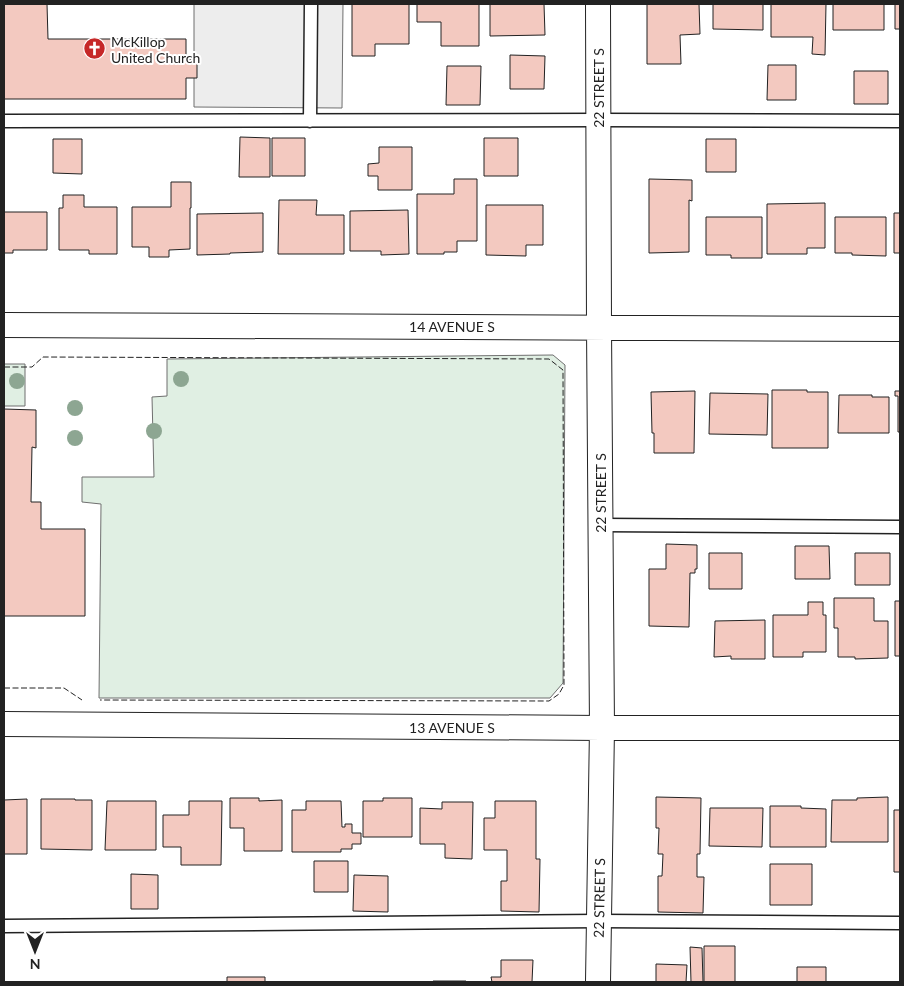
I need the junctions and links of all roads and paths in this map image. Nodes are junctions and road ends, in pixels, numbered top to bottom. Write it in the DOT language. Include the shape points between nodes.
graph roads {
  1 [pos="311,4"];
  2 [pos="598,4"];
  3 [pos="598,120"];
  4 [pos="4,121"];
  5 [pos="310,121"];
  6 [pos="900,121"];
  7 [pos="4,325"];
  8 [pos="599,327"];
  9 [pos="900,328"];
  10 [pos="600,525"];
  11 [pos="900,527"];
  12 [pos="4,724"];
  13 [pos="602,728"];
  14 [pos="900,728"];
  15 [pos="599,921"];
  16 [pos="900,923"];
  17 [pos="4,926"];
  18 [pos="598,982"];
  1 -- 5 [label="lane"];
  2 -- 3 [label="street, 22 STREET S"];
  3 -- 5 [label="lane"];
  3 -- 6 [label="lane"];
  3 -- 8 [label="street, 22 STREET S"];
  4 -- 5 [label="lane"];
  7 -- 8 [label="street, 14 AVENUE S"];
  8 -- 9 [label="street, 14 AVENUE S"];
  8 -- 10 [label="street, 22 STREET S"];
  10 -- 11 [label="lane"];
  10 -- 13 [label="street, 22 STREET S"];
  12 -- 13 [label="street, 13 AVENUE S"];
  13 -- 14 [label="street, 13 AVENUE S"];
  13 -- 15 [label="street, 22 STREET S"];
  15 -- 16 [label="lane"];
  15 -- 17 [label="lane"];
  15 -- 18 [label="street, 22 STREET S"];
}
